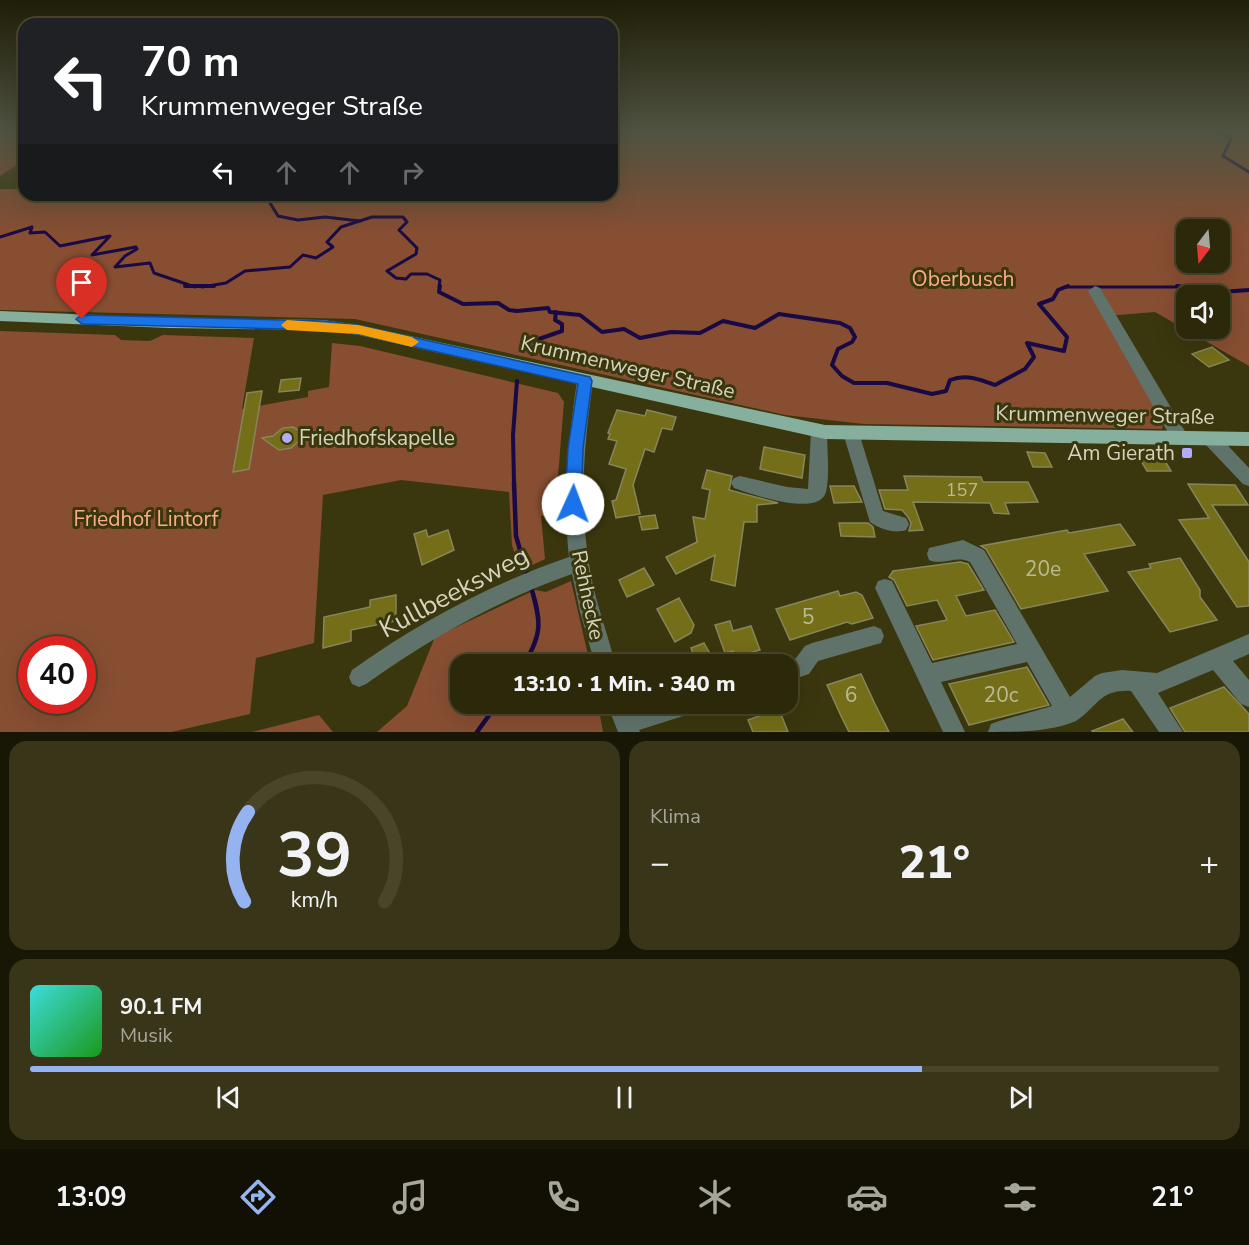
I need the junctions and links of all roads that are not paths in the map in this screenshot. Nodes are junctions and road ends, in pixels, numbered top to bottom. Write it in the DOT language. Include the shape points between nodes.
graph roads {
  1 [pos="1095,291"];
  2 [pos="0,316"];
  3 [pos="585,381"];
  4 [pos="819,430"];
  5 [pos="851,433"];
  6 [pos="1180,438"];
  7 [pos="1211,439"];
  8 [pos="1249,439"];
  9 [pos="1249,479"];
  10 [pos="740,483"];
  11 [pos="900,524"];
  12 [pos="936,554"];
  13 [pos="578,562"];
  14 [pos="885,588"];
  15 [pos="874,636"];
  16 [pos="1249,644"];
  17 [pos="1032,651"];
  18 [pos="601,654"];
  19 [pos="1216,658"];
  20 [pos="798,666"];
  21 [pos="927,675"];
  22 [pos="359,677"];
  23 [pos="1136,681"];
  24 [pos="1249,696"];
  25 [pos="1068,713"];
  26 [pos="645,714"];
  27 [pos="624,719"];
  28 [pos="954,732"];
  29 [pos="999,732"];
  30 [pos="1172,732"];
  1 -- 6 [label="street"];
  2 -- 3 [label="main road, Krummenweger Straße" via="323,326 358,330"];
  3 -- 4 [label="main road, Krummenweger Straße"];
  3 -- 13 [label="street, Rehhecke" via="573,504"];
  4 -- 5 [label="main road, Krummenweger Straße"];
  4 -- 10 [label="street" via="818,492 812,497"];
  5 -- 6 [label="main road, Krummenweger Straße"];
  5 -- 11 [label="street" via="876,516"];
  6 -- 7 [label="main road, Krummenweger Straße"];
  7 -- 8 [label="main road, Krummenweger Straße"];
  7 -- 9 [label="street"];
  12 -- 17 [label="street" via="963,549 977,556"];
  13 -- 18 [label="street, Rehhecke"];
  13 -- 22 [label="street, Kullbeeksweg" via="510,588 397,648"];
  14 -- 21 [label="street"];
  15 -- 20 [label="street" via="812,653"];
  16 -- 19 [label="street"];
  17 -- 21 [label="street"];
  17 -- 25 [label="street"];
  19 -- 23 [label="street" via="1156,682"];
  19 -- 24 [label="street"];
  21 -- 28 [label="street"];
  23 -- 25 [label="street" via="1102,682"];
  23 -- 30 [label="street"];
  25 -- 29 [label="street"];
  26 -- 27 [label="street"];
}
